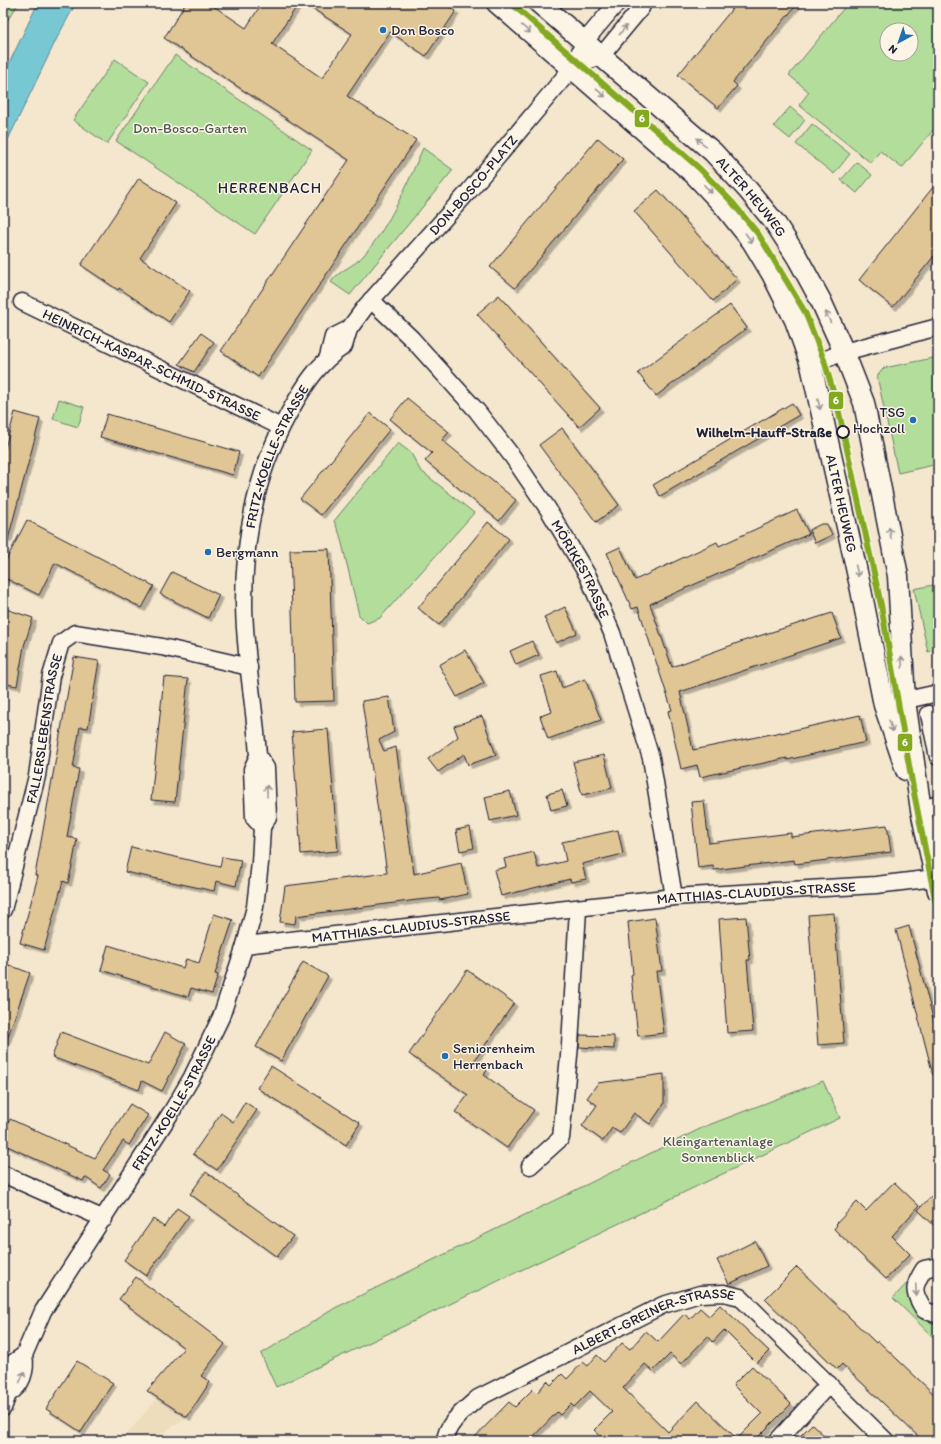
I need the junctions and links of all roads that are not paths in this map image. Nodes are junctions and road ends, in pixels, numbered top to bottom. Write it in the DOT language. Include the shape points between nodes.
graph roads {
  1 [pos="497,3"];
  2 [pos="539,3"];
  3 [pos="618,3"];
  4 [pos="643,3"];
  5 [pos="585,41"];
  6 [pos="602,55"];
  7 [pos="572,68"];
  8 [pos="371,300"];
  9 [pos="22,302"];
  10 [pos="938,327"];
  11 [pos="844,352"];
  12 [pos="811,365"];
  13 [pos="281,427"];
  14 [pos="250,667"];
  15 [pos="938,693"];
  16 [pos="905,701"];
  17 [pos="884,705"];
  18 [pos="929,714"];
  19 [pos="938,757"];
  20 [pos="929,807"];
  21 [pos="937,884"];
  22 [pos="674,897"];
  23 [pos="578,909"];
  24 [pos="3,910"];
  25 [pos="245,945"];
  26 [pos="530,1166"];
  27 [pos="3,1174"];
  28 [pos="104,1219"];
  29 [pos="938,1266"];
  30 [pos="938,1315"];
  31 [pos="829,1384"];
  32 [pos="6,1401"];
  33 [pos="444,1441"];
  34 [pos="777,1441"];
  35 [pos="886,1441"];
  1 -- 7 [label="street, ALTER HEUWEG, one-way"];
  2 -- 5 [label="street, ALTER HEUWEG"];
  3 -- 5 [label="street"];
  6 -- 4 [label="street, one-way" via="642,8"];
  5 -- 6 [label="street, ALTER HEUWEG"];
  5 -- 7 [label="street"];
  6 -- 7 [label="street"];
  11 -- 6 [label="street, ALTER HEUWEG, one-way" via="821,301 775,223 713,152"];
  7 -- 8 [label="street, DON-BOSCO-PLATZ" via="469,191"];
  7 -- 12 [label="street, ALTER HEUWEG, one-way" via="694,174 725,207 752,241 772,274 795,320"];
  8 -- 13 [label="street, FRITZ-KOELLE-STRASSE" via="349,329 344,346 328,357 301,391"];
  8 -- 22 [label="street, MÖRIKESTRASSE" via="412,339 472,406 512,456 548,509 588,576 612,633 651,758"];
  9 -- 13 [label="street, HEINRICH-KASPAR-SCHMID-STRASSE"];
  10 -- 11 [label="street"];
  11 -- 12 [label="street"];
  16 -- 11 [label="street, ALTER HEUWEG, one-way" via="898,576 864,403"];
  12 -- 17 [label="street, ALTER HEUWEG, one-way"];
  13 -- 14 [label="street, FRITZ-KOELLE-STRASSE" via="263,471 247,543 244,603"];
  14 -- 24 [label="street, FALLERSLEBENSTRASSE" via="75,633 61,643 51,676 37,776"];
  14 -- 25 [label="street, FRITZ-KOELLE-STRASSE" via="258,756 252,769 254,818 262,827 254,907"];
  15 -- 16 [label="street"];
  16 -- 17 [label="street"];
  16 -- 20 [label="street, ALTER HEUWEG"];
  17 -- 20 [label="street, ALTER HEUWEG, one-way"];
  18 -- 19 [label="street"];
  20 -- 21 [label="street, ALTER HEUWEG"];
  21 -- 22 [label="street, MATTHIAS-CLAUDIUS-STRASSE" via="876,885"];
  22 -- 23 [label="street, MATTHIAS-CLAUDIUS-STRASSE"];
  23 -- 25 [label="street, MATTHIAS-CLAUDIUS-STRASSE"];
  23 -- 26 [label="street" via="570,1045 561,1138"];
  25 -- 28 [label="street, FRITZ-KOELLE-STRASSE" via="221,1017 192,1077"];
  27 -- 28 [label="street"];
  28 -- 32 [label="street, FRITZ-KOELLE-STRASSE" via="43,1311 24,1355 26,1366 17,1389"];
  29 -- 30 [label="street, one-way" via="924,1269 916,1283 916,1297 924,1310"];
  31 -- 33 [label="street, ALBERT-GREINER-STRASSE" via="740,1297 724,1293 700,1294 663,1304 478,1398 456,1418"];
  31 -- 34 [label="street"];
  31 -- 35 [label="street, ALBERT-GREINER-STRASSE"];
}
